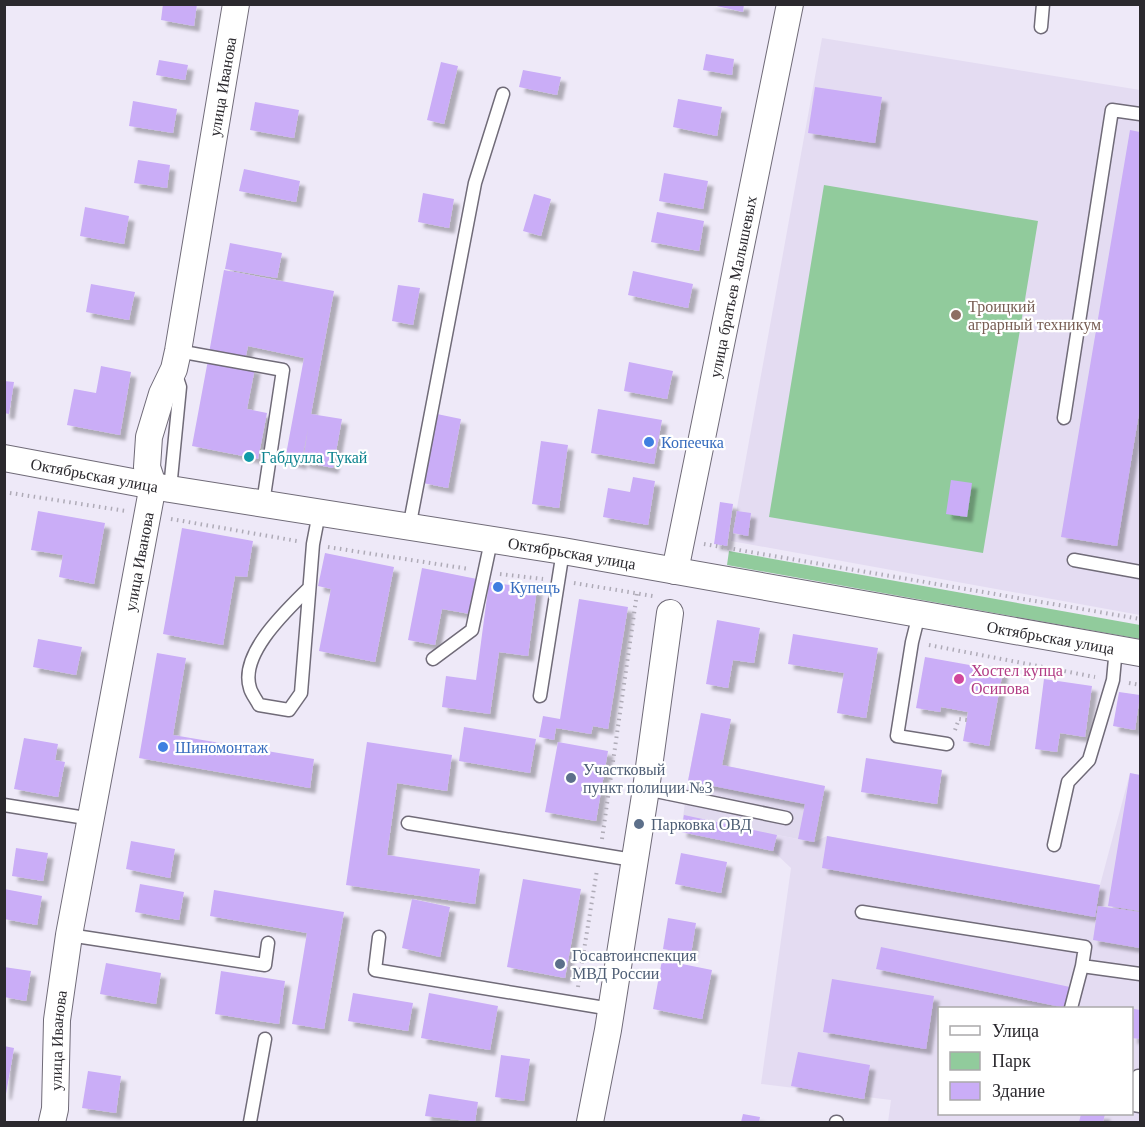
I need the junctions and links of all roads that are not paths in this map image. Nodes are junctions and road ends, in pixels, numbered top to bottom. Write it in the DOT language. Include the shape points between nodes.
graph roads {
  1 [pos="237,4"];
  2 [pos="790,4"];
  3 [pos="1043,4"];
  4 [pos="1041,27"];
  5 [pos="503,94"];
  6 [pos="1140,114"];
  7 [pos="176,360"];
  8 [pos="1065,418"];
  9 [pos="4,458"];
  10 [pos="162,487"];
  11 [pos="263,502"];
  12 [pos="319,513"];
  13 [pos="409,528"];
  14 [pos="490,541"];
  15 [pos="563,551"];
  16 [pos="1074,560"];
  17 [pos="675,571"];
  18 [pos="1140,572"];
  19 [pos="308,589"];
  20 [pos="670,613"];
  21 [pos="919,614"];
  22 [pos="1128,650"];
  23 [pos="433,659"];
  24 [pos="540,696"];
  25 [pos="947,744"];
  26 [pos="646,789"];
  27 [pos="4,805"];
  28 [pos="786,818"];
  29 [pos="92,819"];
  30 [pos="408,823"];
  31 [pos="1054,845"];
  32 [pos="633,860"];
  33 [pos="862,912"];
  34 [pos="69,935"];
  35 [pos="379,937"];
  36 [pos="268,943"];
  37 [pos="1082,966"];
  38 [pos="1140,974"];
  39 [pos="1071,1007"];
  40 [pos="611,1009"];
  41 [pos="265,1039"];
  42 [pos="1138,1076"];
  43 [pos="1140,1106"];
  44 [pos="52,1122"];
  45 [pos="250,1122"];
  46 [pos="590,1122"];
  1 -- 7 [label="street, улица Иванова"];
  2 -- 17 [label="street, улица братьев Малышевых"];
  3 -- 4 [label="lane"];
  5 -- 13 [label="lane" via="475,183"];
  6 -- 8 [label="lane" via="1112,110"];
  7 -- 10 [label="street, улица Иванова" via="149,437 147,467"];
  7 -- 11 [label="lane" via="283,370"];
  9 -- 10 [label="street, Октябрьская улица"];
  10 -- 11 [label="street, Октябрьская улица"];
  10 -- 29 [label="street, улица Иванова"];
  11 -- 12 [label="street, Октябрьская улица"];
  12 -- 13 [label="street, Октябрьская улица"];
  12 -- 19 [label="lane"];
  13 -- 14 [label="street, Октябрьская улица"];
  14 -- 15 [label="street, Октябрьская улица"];
  14 -- 23 [label="lane" via="472,630"];
  15 -- 17 [label="street, Октябрьская улица"];
  15 -- 24 [label="lane"];
  16 -- 18 [label="lane"];
  17 -- 21 [label="street, Октябрьская улица"];
  19 -- 19 [label="lane" via="301,693 289,710 259,705 249,686 249,664 272,626"];
  20 -- 26 [label="street"];
  21 -- 22 [label="street, Октябрьская улица"];
  21 -- 25 [label="lane" via="897,736"];
  22 -- 31 [label="lane" via="1113,680 1089,760 1068,782"];
  26 -- 28 [label="lane"];
  26 -- 32 [label="street"];
  27 -- 29 [label="lane"];
  29 -- 34 [label="street, улица Иванова"];
  30 -- 32 [label="lane"];
  32 -- 40 [label="street"];
  33 -- 37 [label="lane" via="1085,947"];
  34 -- 36 [label="lane" via="265,965"];
  34 -- 44 [label="street, улица Иванова" via="57,1020"];
  35 -- 40 [label="lane" via="375,970"];
  37 -- 38 [label="lane"];
  37 -- 39 [label="lane"];
  40 -- 46 [label="street"];
  41 -- 45 [label="lane"];
  42 -- 43 [label="lane" via="1134,1105"];
}
